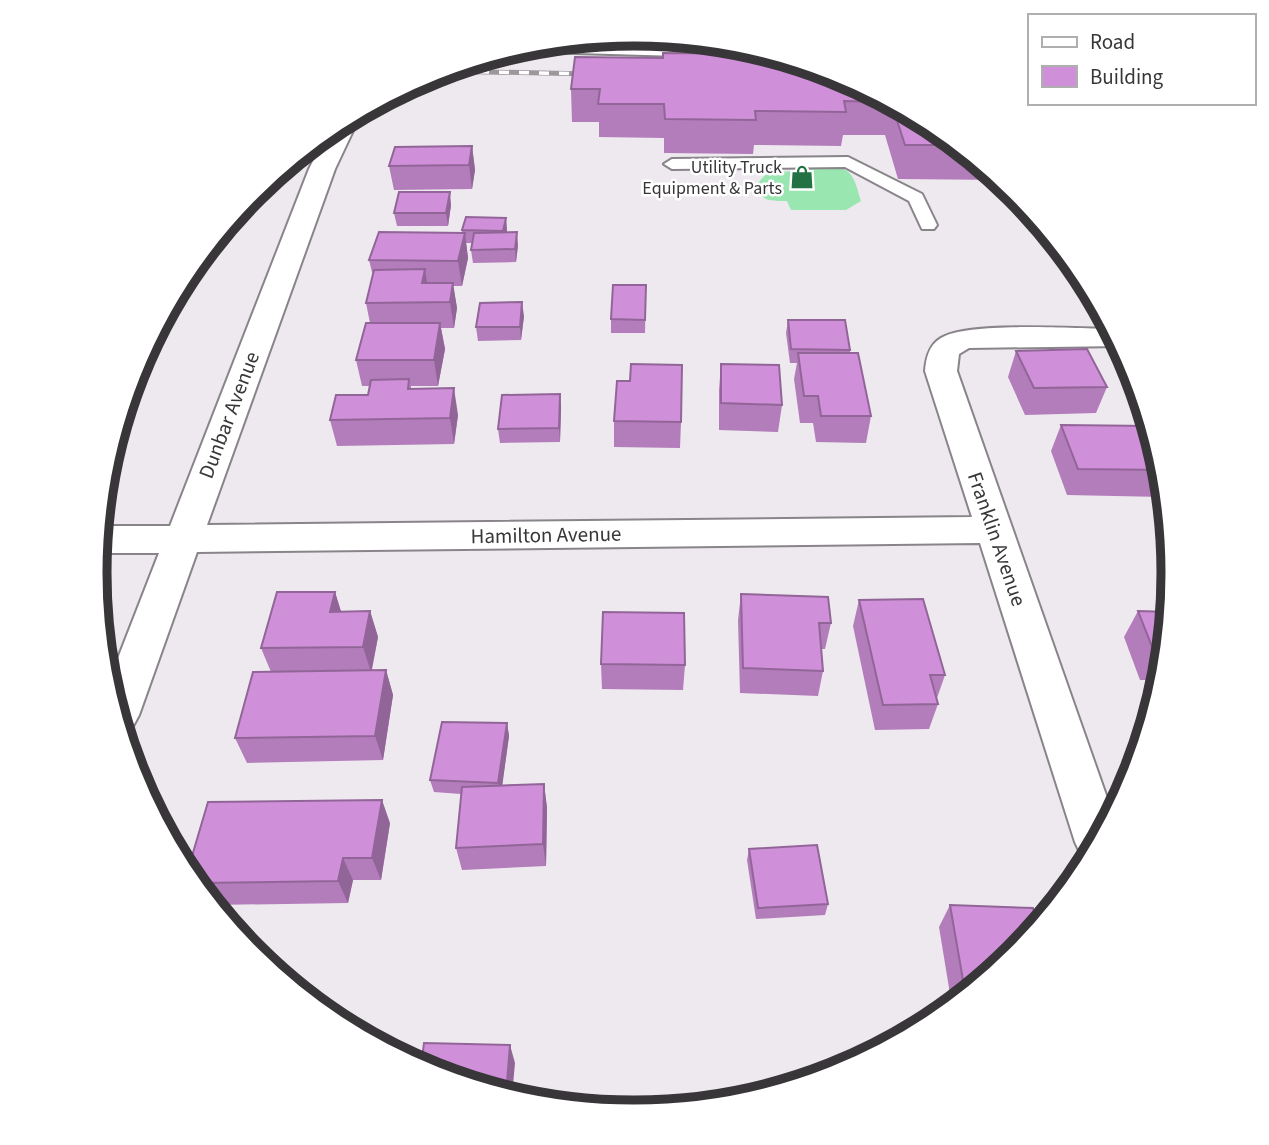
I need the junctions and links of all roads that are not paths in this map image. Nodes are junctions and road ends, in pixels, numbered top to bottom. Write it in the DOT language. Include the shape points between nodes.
graph roads {
  1 [pos="565,50"];
  2 [pos="725,54"];
  3 [pos="318,151"];
  4 [pos="672,164"];
  5 [pos="928,225"];
  6 [pos="1106,338"];
  7 [pos="994,530"];
  8 [pos="183,539"];
  9 [pos="109,540"];
  10 [pos="123,699"];
  11 [pos="1095,829"];
  1 -- 2 [label="lane"];
  3 -- 8 [label="street, Dunbar Avenue"];
  4 -- 5 [label="lane" via="848,162 916,198"];
  6 -- 7 [label="street, Franklin Avenue" via="965,339 947,345 942,353 941,371"];
  7 -- 8 [label="street, Hamilton Avenue"];
  7 -- 11 [label="street, Franklin Avenue"];
  8 -- 9 [label="street, Hamilton Avenue"];
  8 -- 10 [label="street, Dunbar Avenue"];
}
